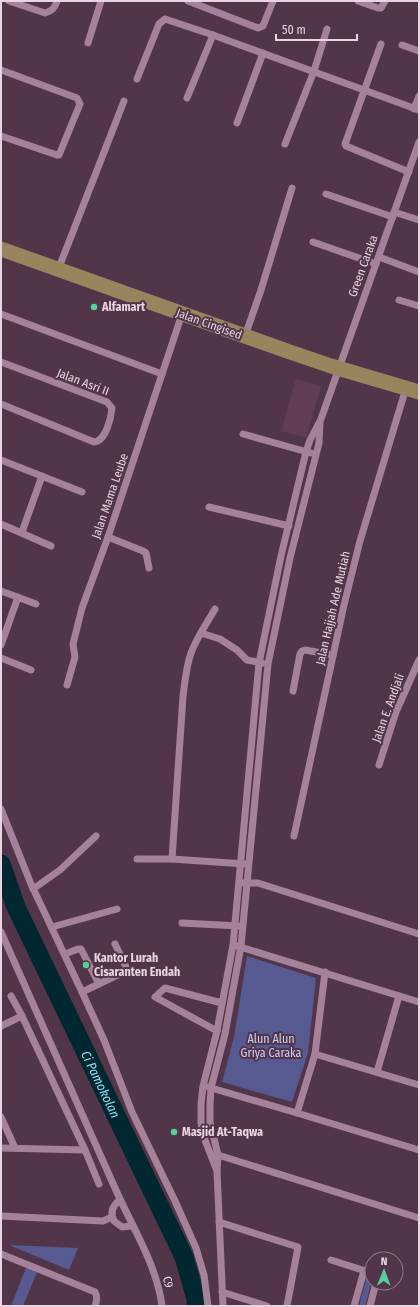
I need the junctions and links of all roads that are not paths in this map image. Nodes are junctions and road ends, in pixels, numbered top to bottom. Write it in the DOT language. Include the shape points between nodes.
graph roads {
  1 [pos="9,1"];
  2 [pos="57,1"];
  3 [pos="101,1"];
  4 [pos="188,1"];
  5 [pos="273,1"];
  6 [pos="358,1"];
  7 [pos="385,1"];
  8 [pos="328,29"];
  9 [pos="213,35"];
  10 [pos="88,43"];
  11 [pos="381,44"];
  12 [pos="402,44"];
  13 [pos="419,51"];
  14 [pos="263,54"];
  15 [pos="1,70"];
  16 [pos="314,71"];
  17 [pos="137,79"];
  18 [pos="364,90"];
  19 [pos="419,96"];
  20 [pos="187,98"];
  21 [pos="124,101"];
  22 [pos="416,109"];
  23 [pos="237,123"];
  24 [pos="1,136"];
  25 [pos="419,142"];
  26 [pos="285,144"];
  27 [pos="416,163"];
  28 [pos="409,172"];
  29 [pos="292,188"];
  30 [pos="326,194"];
  31 [pos="393,214"];
  32 [pos="419,220"];
  33 [pos="313,242"];
  34 [pos="1,249"];
  35 [pos="379,257"];
  36 [pos="376,264"];
  37 [pos="58,270"];
  38 [pos="419,272"];
  39 [pos="399,300"];
  40 [pos="419,306"];
  41 [pos="1,314"];
  42 [pos="182,314"];
  43 [pos="244,337"];
  44 [pos="1,362"];
  45 [pos="338,368"];
  46 [pos="162,374"];
  47 [pos="412,390"];
  48 [pos="1,404"];
  49 [pos="321,419"];
  50 [pos="243,434"];
  51 [pos="307,449"];
  52 [pos="317,451"];
  53 [pos="1,460"];
  54 [pos="42,476"];
  55 [pos="82,492"];
  56 [pos="209,507"];
  57 [pos="1,524"];
  58 [pos="288,526"];
  59 [pos="22,532"];
  60 [pos="108,536"];
  61 [pos="51,546"];
  62 [pos="281,556"];
  63 [pos="290,558"];
  64 [pos="149,568"];
  65 [pos="1,591"];
  66 [pos="18,598"];
  67 [pos="36,604"];
  68 [pos="216,609"];
  69 [pos="201,633"];
  70 [pos="1,645"];
  71 [pos="333,655"];
  72 [pos="1,658"];
  73 [pos="419,660"];
  74 [pos="259,663"];
  75 [pos="268,664"];
  76 [pos="31,670"];
  77 [pos="67,685"];
  78 [pos="293,691"];
  79 [pos="379,765"];
  80 [pos="1,809"];
  81 [pos="96,836"];
  82 [pos="294,836"];
  83 [pos="137,859"];
  84 [pos="172,859"];
  85 [pos="240,864"];
  86 [pos="249,864"];
  87 [pos="239,882"];
  88 [pos="247,883"];
  89 [pos="33,889"];
  90 [pos="117,909"];
  91 [pos="182,923"];
  92 [pos="235,926"];
  93 [pos="243,926"];
  94 [pos="52,927"];
  95 [pos="1,932"];
  96 [pos="419,934"];
  97 [pos="115,944"];
  98 [pos="233,945"];
  99 [pos="241,946"];
  100 [pos="65,954"];
  101 [pos="326,972"];
  102 [pos="99,984"];
  103 [pos="82,992"];
  104 [pos="11,996"];
  105 [pos="399,996"];
  106 [pos="419,1002"];
  107 [pos="222,1003"];
  108 [pos="22,1016"];
  109 [pos="1,1026"];
  110 [pos="217,1031"];
  111 [pos="315,1054"];
  112 [pos="377,1072"];
  113 [pos="419,1085"];
  114 [pos="203,1086"];
  115 [pos="211,1088"];
  116 [pos="297,1113"];
  117 [pos="1,1118"];
  118 [pos="1,1148"];
  119 [pos="15,1148"];
  120 [pos="85,1150"];
  121 [pos="419,1150"];
  122 [pos="218,1155"];
  123 [pos="210,1156"];
  124 [pos="217,1171"];
  125 [pos="99,1184"];
  126 [pos="120,1200"];
  127 [pos="1,1216"];
  128 [pos="112,1217"];
  129 [pos="419,1218"];
  130 [pos="219,1222"];
  131 [pos="132,1226"];
  132 [pos="1,1254"];
  133 [pos="331,1260"];
  134 [pos="364,1271"];
  135 [pos="374,1291"];
  136 [pos="222,1292"];
  137 [pos="96,1303"];
  138 [pos="162,1306"];
  139 [pos="208,1306"];
  140 [pos="223,1306"];
  141 [pos="267,1306"];
  142 [pos="287,1306"];
  143 [pos="354,1306"];
  144 [pos="370,1306"];
  1 -- 2 [label="street" via="45,13 51,11"];
  3 -- 10 [label="street"];
  4 -- 5 [label="street" via="258,28 263,26"];
  6 -- 7 [label="street" via="378,8 381,8"];
  8 -- 16 [label="street"];
  9 -- 14 [label="street"];
  9 -- 17 [label="street" via="165,19 159,24"];
  9 -- 20 [label="street"];
  11 -- 18 [label="street"];
  12 -- 13 [label="street"];
  14 -- 16 [label="street"];
  14 -- 23 [label="street"];
  15 -- 24 [label="street" via="77,98 80,104 59,155"];
  16 -- 18 [label="street"];
  16 -- 26 [label="street"];
  18 -- 22 [label="street"];
  18 -- 28 [label="street" via="346,146"];
  19 -- 22 [label="street"];
  21 -- 37 [label="street"];
  25 -- 27 [label="street, Green Caraka"];
  27 -- 28 [label="street, Green Caraka"];
  28 -- 31 [label="street, Green Caraka"];
  29 -- 43 [label="street"];
  30 -- 31 [label="street"];
  31 -- 32 [label="street"];
  31 -- 35 [label="street, Green Caraka"];
  33 -- 36 [label="street"];
  34 -- 37 [label="main road, Jalan Cingised"];
  35 -- 36 [label="street, Green Caraka"];
  35 -- 38 [label="street"];
  36 -- 45 [label="street, Green Caraka"];
  37 -- 42 [label="main road, Jalan Cingised"];
  39 -- 40 [label="street"];
  41 -- 46 [label="street"];
  42 -- 43 [label="main road, Jalan Cingised"];
  42 -- 46 [label="street, Jalan Mama Leube"];
  43 -- 45 [label="main road, Jalan Cingised"];
  44 -- 48 [label="street, Jalan Asri II" via="107,402 112,408 106,431 98,442 94,442"];
  45 -- 47 [label="main road, Jalan Cingised"];
  45 -- 49 [label="street, Green Caraka"];
  46 -- 60 [label="street, Jalan Mama Leube"];
  47 -- 71 [label="street, Jalan Hajjah Ade Mutiah" via="360,541"];
  49 -- 51 [label="street"];
  49 -- 52 [label="street"];
  50 -- 51 [label="street"];
  51 -- 52 [label="street"];
  51 -- 58 [label="street"];
  52 -- 63 [label="street"];
  53 -- 54 [label="street"];
  54 -- 55 [label="street"];
  54 -- 59 [label="street"];
  56 -- 58 [label="street"];
  57 -- 59 [label="street"];
  58 -- 62 [label="street"];
  59 -- 61 [label="street"];
  60 -- 64 [label="street" via="146,553"];
  60 -- 77 [label="street, Jalan Mama Leube" via="79,619 73,644 75,657"];
  62 -- 63 [label="street"];
  62 -- 74 [label="street"];
  63 -- 75 [label="street"];
  65 -- 66 [label="street"];
  66 -- 67 [label="street"];
  66 -- 70 [label="street"];
  68 -- 69 [label="street"];
  69 -- 74 [label="street" via="220,639 247,660"];
  69 -- 84 [label="street" via="190,654 186,672"];
  71 -- 78 [label="street" via="302,651"];
  71 -- 82 [label="street, Jalan Hajjah Ade Mutiah"];
  72 -- 76 [label="street"];
  73 -- 79 [label="street, Jalan E. Andjali" via="396,712"];
  74 -- 75 [label="street"];
  74 -- 85 [label="street"];
  75 -- 86 [label="street"];
  80 -- 89 [label="street"];
  81 -- 89 [label="street" via="60,870"];
  83 -- 84 [label="street"];
  84 -- 85 [label="street"];
  85 -- 86 [label="street"];
  85 -- 87 [label="street"];
  86 -- 88 [label="street"];
  87 -- 88 [label="street"];
  87 -- 92 [label="street"];
  88 -- 93 [label="street"];
  88 -- 96 [label="street" via="258,884"];
  89 -- 94 [label="street"];
  90 -- 94 [label="street"];
  91 -- 92 [label="street"];
  92 -- 93 [label="street"];
  92 -- 98 [label="street"];
  93 -- 99 [label="street"];
  94 -- 100 [label="street"];
  95 -- 126 [label="street, C9"];
  97 -- 102 [label="street" via="126,970"];
  98 -- 99 [label="street"];
  98 -- 107 [label="street"];
  99 -- 101 [label="street"];
  99 -- 115 [label="street" via="225,1034"];
  100 -- 102 [label="street" via="81,949"];
  100 -- 103 [label="street"];
  101 -- 105 [label="street"];
  101 -- 111 [label="street"];
  102 -- 103 [label="street"];
  103 -- 139 [label="street" via="132,1112 196,1248 204,1275"];
  104 -- 108 [label="street"];
  105 -- 106 [label="street"];
  105 -- 112 [label="street"];
  107 -- 110 [label="street"];
  107 -- 110 [label="street" via="165,988 155,997"];
  108 -- 109 [label="street"];
  108 -- 120 [label="street"];
  110 -- 114 [label="street"];
  111 -- 112 [label="street"];
  111 -- 116 [label="street"];
  112 -- 113 [label="street"];
  114 -- 115 [label="street"];
  114 -- 123 [label="street" via="201,1123"];
  115 -- 116 [label="street"];
  115 -- 122 [label="street" via="210,1122"];
  116 -- 121 [label="street"];
  117 -- 119 [label="street"];
  118 -- 119 [label="street"];
  119 -- 120 [label="street"];
  120 -- 125 [label="street"];
  122 -- 123 [label="street"];
  122 -- 124 [label="street"];
  122 -- 129 [label="street"];
  123 -- 124 [label="street"];
  124 -- 130 [label="street"];
  126 -- 128 [label="street" via="113,1207"];
  126 -- 131 [label="street, C9"];
  127 -- 128 [label="street" via="103,1221"];
  128 -- 131 [label="street" via="122,1227"];
  130 -- 136 [label="street"];
  130 -- 142 [label="street" via="298,1247"];
  131 -- 138 [label="street, C9" via="151,1264"];
  132 -- 137 [label="street" via="95,1292"];
  133 -- 134 [label="street"];
  134 -- 143 [label="street"];
  135 -- 144 [label="street"];
  136 -- 140 [label="street"];
  136 -- 141 [label="street"];
}
